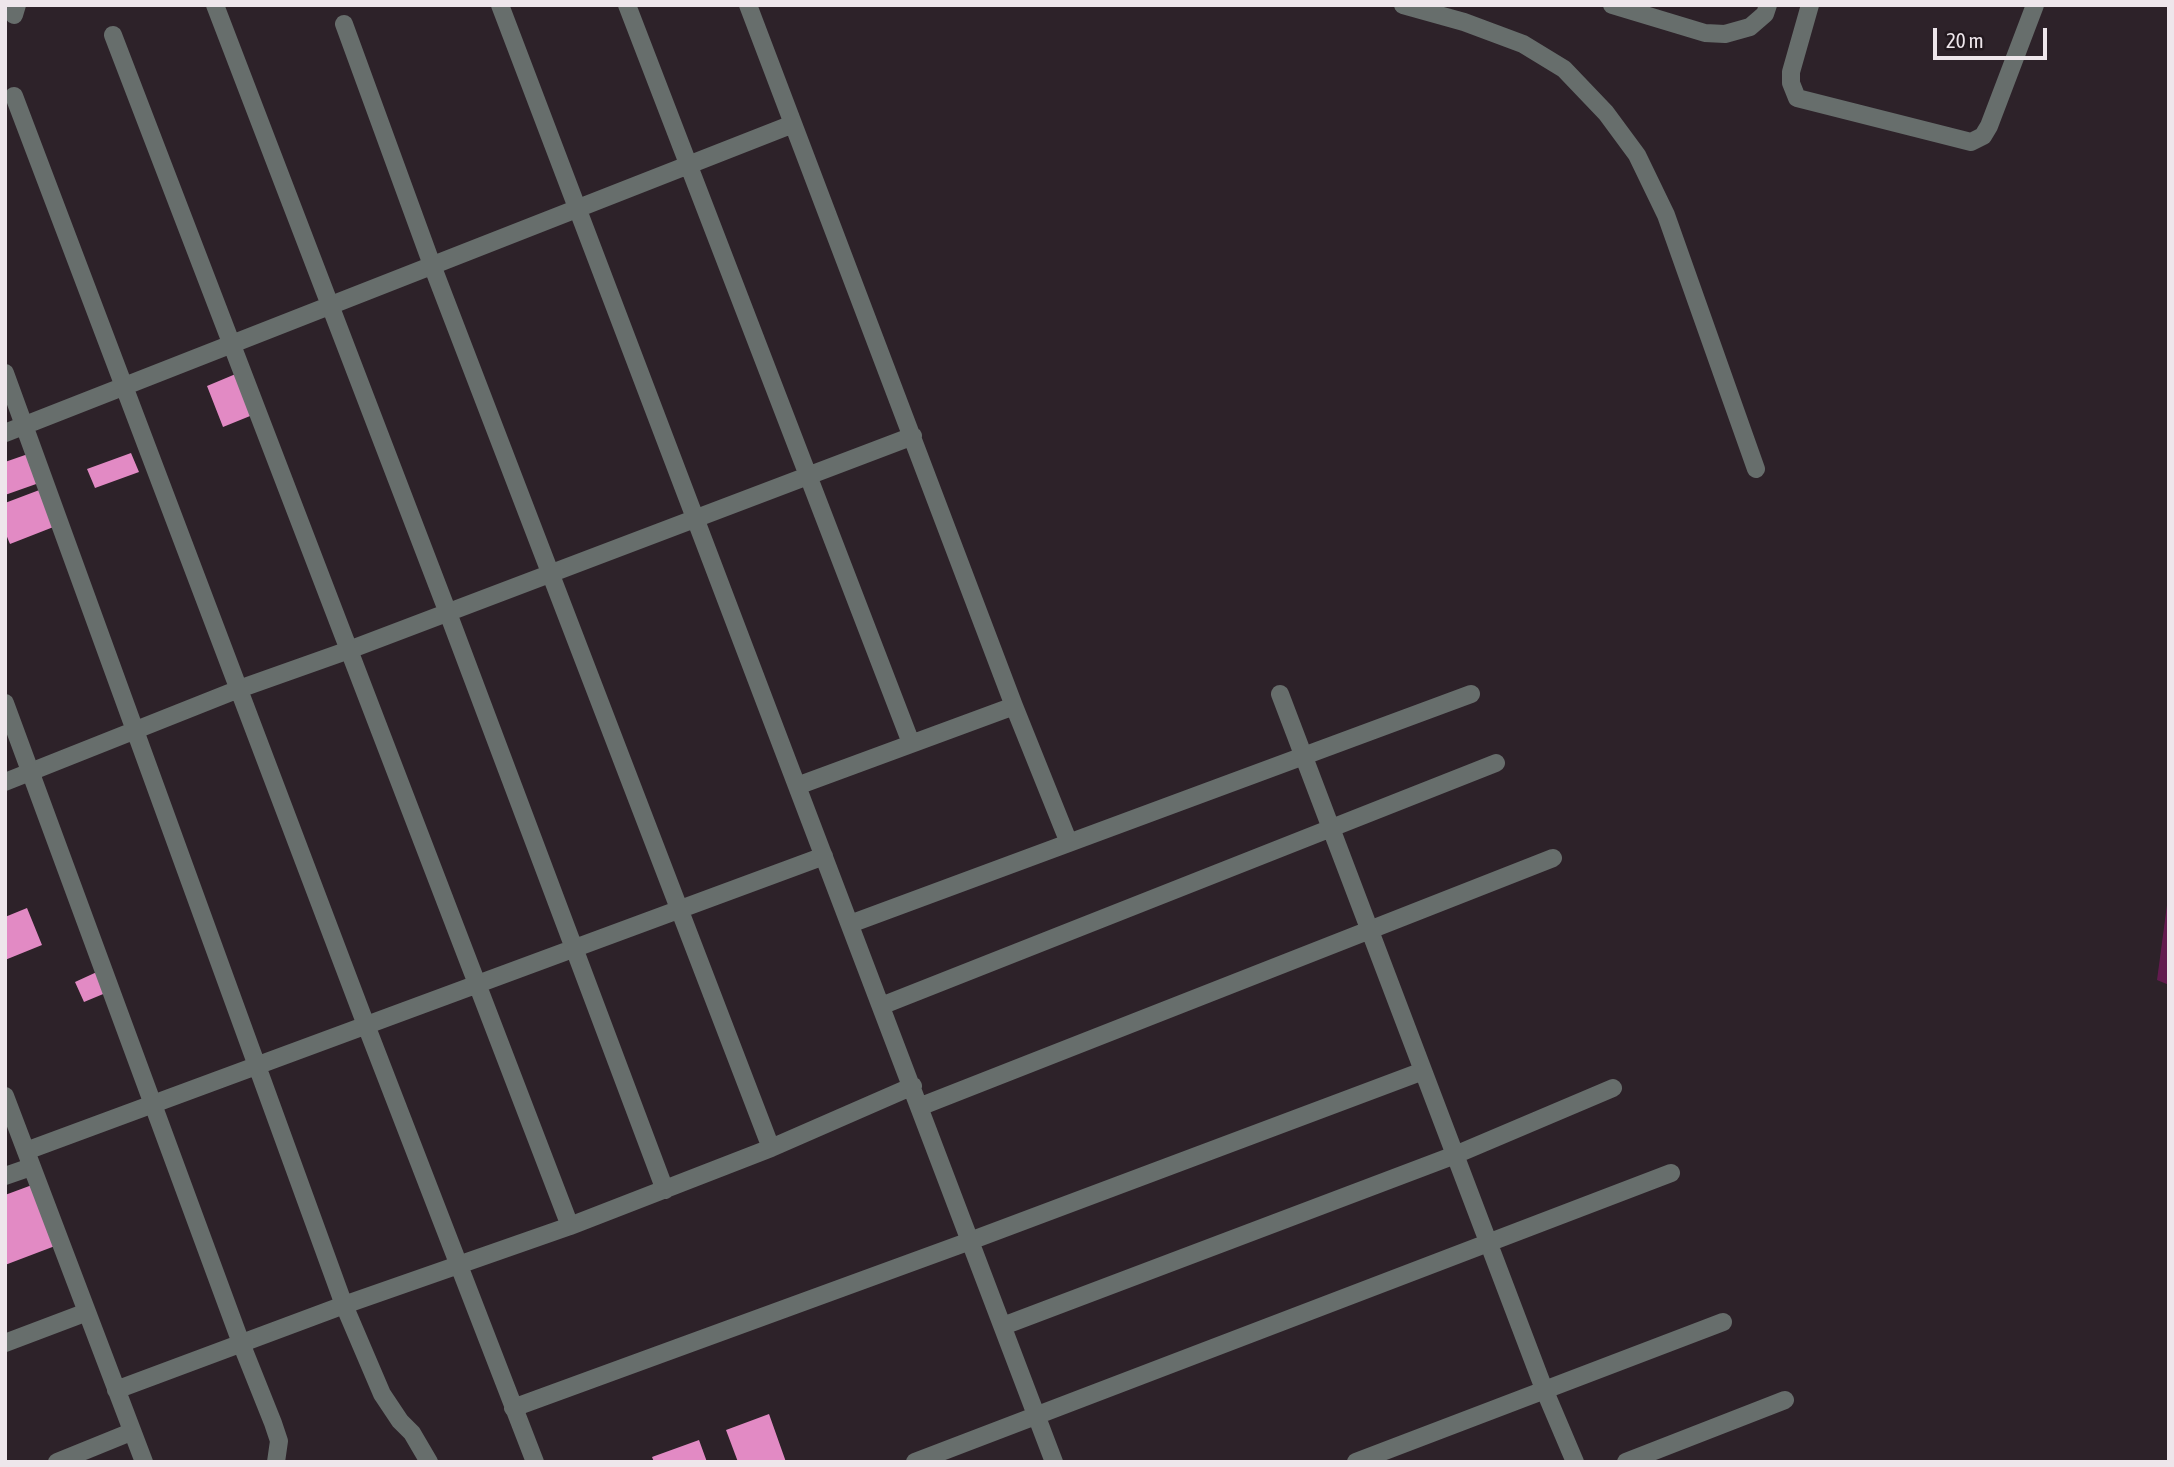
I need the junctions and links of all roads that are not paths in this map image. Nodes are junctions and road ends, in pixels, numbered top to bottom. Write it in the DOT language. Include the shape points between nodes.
graph roads {
  1 [pos="215,5"];
  2 [pos="500,5"];
  3 [pos="627,5"];
  4 [pos="748,5"];
  5 [pos="1403,5"];
  6 [pos="1612,5"];
  7 [pos="1768,5"];
  8 [pos="1810,5"];
  9 [pos="2035,5"];
  10 [pos="344,24"];
  11 [pos="113,34"];
  12 [pos="14,96"];
  13 [pos="793,124"];
  14 [pos="688,164"];
  15 [pos="578,208"];
  16 [pos="432,265"];
  17 [pos="330,305"];
  18 [pos="232,344"];
  19 [pos="5,373"];
  20 [pos="124,386"];
  21 [pos="24,425"];
  22 [pos="5,433"];
  23 [pos="913,436"];
  24 [pos="1756,469"];
  25 [pos="809,476"];
  26 [pos="696,518"];
  27 [pos="549,573"];
  28 [pos="448,612"];
  29 [pos="349,650"];
  30 [pos="239,689"];
  31 [pos="1280,694"];
  32 [pos="1471,694"];
  33 [pos="5,703"];
  34 [pos="1014,706"];
  35 [pos="135,730"];
  36 [pos="911,743"];
  37 [pos="1304,756"];
  38 [pos="1496,763"];
  39 [pos="31,772"];
  40 [pos="5,782"];
  41 [pos="797,786"];
  42 [pos="1331,830"];
  43 [pos="1069,843"];
  44 [pos="824,856"];
  45 [pos="1553,858"];
  46 [pos="678,910"];
  47 [pos="850,924"];
  48 [pos="1369,930"];
  49 [pos="575,948"];
  50 [pos="477,984"];
  51 [pos="881,1006"];
  52 [pos="366,1025"];
  53 [pos="257,1065"];
  54 [pos="1423,1071"];
  55 [pos="913,1086"];
  56 [pos="1613,1088"];
  57 [pos="5,1096"];
  58 [pos="153,1104"];
  59 [pos="919,1107"];
  60 [pos="771,1148"];
  61 [pos="1455,1155"];
  62 [pos="29,1159"];
  63 [pos="1671,1173"];
  64 [pos="5,1177"];
  65 [pos="666,1190"];
  66 [pos="570,1226"];
  67 [pos="970,1241"];
  68 [pos="1489,1243"];
  69 [pos="459,1264"];
  70 [pos="344,1305"];
  71 [pos="87,1312"];
  72 [pos="1723,1322"];
  73 [pos="1003,1326"];
  74 [pos="5,1343"];
  75 [pos="241,1343"];
  76 [pos="1544,1389"];
  77 [pos="116,1390"];
  78 [pos="1785,1400"];
  79 [pos="513,1408"];
  80 [pos="1037,1415"];
  81 [pos="131,1432"];
  82 [pos="57,1462"];
  83 [pos="144,1462"];
  84 [pos="276,1462"];
  85 [pos="429,1462"];
  86 [pos="535,1462"];
  87 [pos="915,1462"];
  88 [pos="1054,1462"];
  89 [pos="1356,1462"];
  90 [pos="1575,1462"];
  91 [pos="1626,1462"];
  1 -- 17 [label="street"];
  2 -- 15 [label="street"];
  3 -- 14 [label="street"];
  4 -- 13 [label="street"];
  5 -- 24 [label="street" via="1523,44 1564,69 1606,113 1637,155 1666,215"];
  6 -- 7 [label="street" via="1705,33 1725,34 1750,27"];
  8 -- 9 [label="street" via="1791,72 1797,97 1971,142 1989,126"];
  10 -- 16 [label="street"];
  11 -- 18 [label="street"];
  12 -- 20 [label="street"];
  13 -- 14 [label="street"];
  13 -- 23 [label="street"];
  14 -- 15 [label="street"];
  14 -- 25 [label="street"];
  15 -- 16 [label="street"];
  15 -- 26 [label="street"];
  16 -- 17 [label="street"];
  16 -- 27 [label="street"];
  17 -- 18 [label="street"];
  17 -- 28 [label="street"];
  18 -- 20 [label="street"];
  18 -- 29 [label="street"];
  19 -- 21 [label="street"];
  20 -- 21 [label="street"];
  20 -- 30 [label="street"];
  21 -- 22 [label="street"];
  21 -- 35 [label="street"];
  23 -- 25 [label="street"];
  23 -- 34 [label="street"];
  25 -- 26 [label="street"];
  25 -- 36 [label="street"];
  26 -- 27 [label="street"];
  26 -- 41 [label="street"];
  27 -- 28 [label="street"];
  27 -- 46 [label="street"];
  28 -- 29 [label="street"];
  28 -- 49 [label="street"];
  29 -- 30 [label="street"];
  29 -- 50 [label="street"];
  30 -- 35 [label="street"];
  30 -- 52 [label="street"];
  31 -- 37 [label="street"];
  32 -- 37 [label="street"];
  33 -- 39 [label="street"];
  34 -- 36 [label="street"];
  34 -- 43 [label="street"];
  35 -- 39 [label="street"];
  35 -- 53 [label="street"];
  36 -- 41 [label="street"];
  37 -- 42 [label="street"];
  37 -- 43 [label="street"];
  38 -- 42 [label="street"];
  39 -- 40 [label="street"];
  39 -- 58 [label="street"];
  41 -- 44 [label="street"];
  42 -- 48 [label="street"];
  42 -- 51 [label="street"];
  43 -- 47 [label="street"];
  44 -- 46 [label="street"];
  44 -- 47 [label="street"];
  45 -- 48 [label="street"];
  46 -- 49 [label="street"];
  46 -- 60 [label="street"];
  47 -- 51 [label="street"];
  48 -- 54 [label="street"];
  48 -- 59 [label="street"];
  49 -- 50 [label="street"];
  49 -- 65 [label="street"];
  50 -- 52 [label="street"];
  50 -- 66 [label="street"];
  51 -- 55 [label="street"];
  52 -- 53 [label="street"];
  52 -- 69 [label="street"];
  53 -- 58 [label="street"];
  53 -- 70 [label="street"];
  54 -- 61 [label="street"];
  54 -- 67 [label="street"];
  55 -- 59 [label="street"];
  55 -- 60 [label="street"];
  56 -- 61 [label="street"];
  57 -- 62 [label="street"];
  58 -- 62 [label="street"];
  58 -- 75 [label="street"];
  59 -- 67 [label="street"];
  60 -- 65 [label="street"];
  61 -- 68 [label="street"];
  61 -- 73 [label="street"];
  62 -- 64 [label="street"];
  62 -- 71 [label="street"];
  63 -- 68 [label="street"];
  65 -- 66 [label="street"];
  66 -- 69 [label="street"];
  67 -- 73 [label="street"];
  67 -- 79 [label="street"];
  68 -- 76 [label="street"];
  68 -- 80 [label="street"];
  69 -- 70 [label="street"];
  69 -- 79 [label="street"];
  70 -- 75 [label="street"];
  70 -- 85 [label="street" via="382,1394"];
  71 -- 74 [label="street"];
  71 -- 77 [label="street"];
  72 -- 76 [label="street"];
  73 -- 80 [label="street"];
  75 -- 77 [label="street"];
  75 -- 84 [label="street" via="279,1441"];
  76 -- 89 [label="street"];
  76 -- 90 [label="street"];
  77 -- 81 [label="street"];
  78 -- 91 [label="street"];
  79 -- 86 [label="street"];
  80 -- 87 [label="street"];
  80 -- 88 [label="street"];
  81 -- 82 [label="street"];
  81 -- 83 [label="street"];
}
